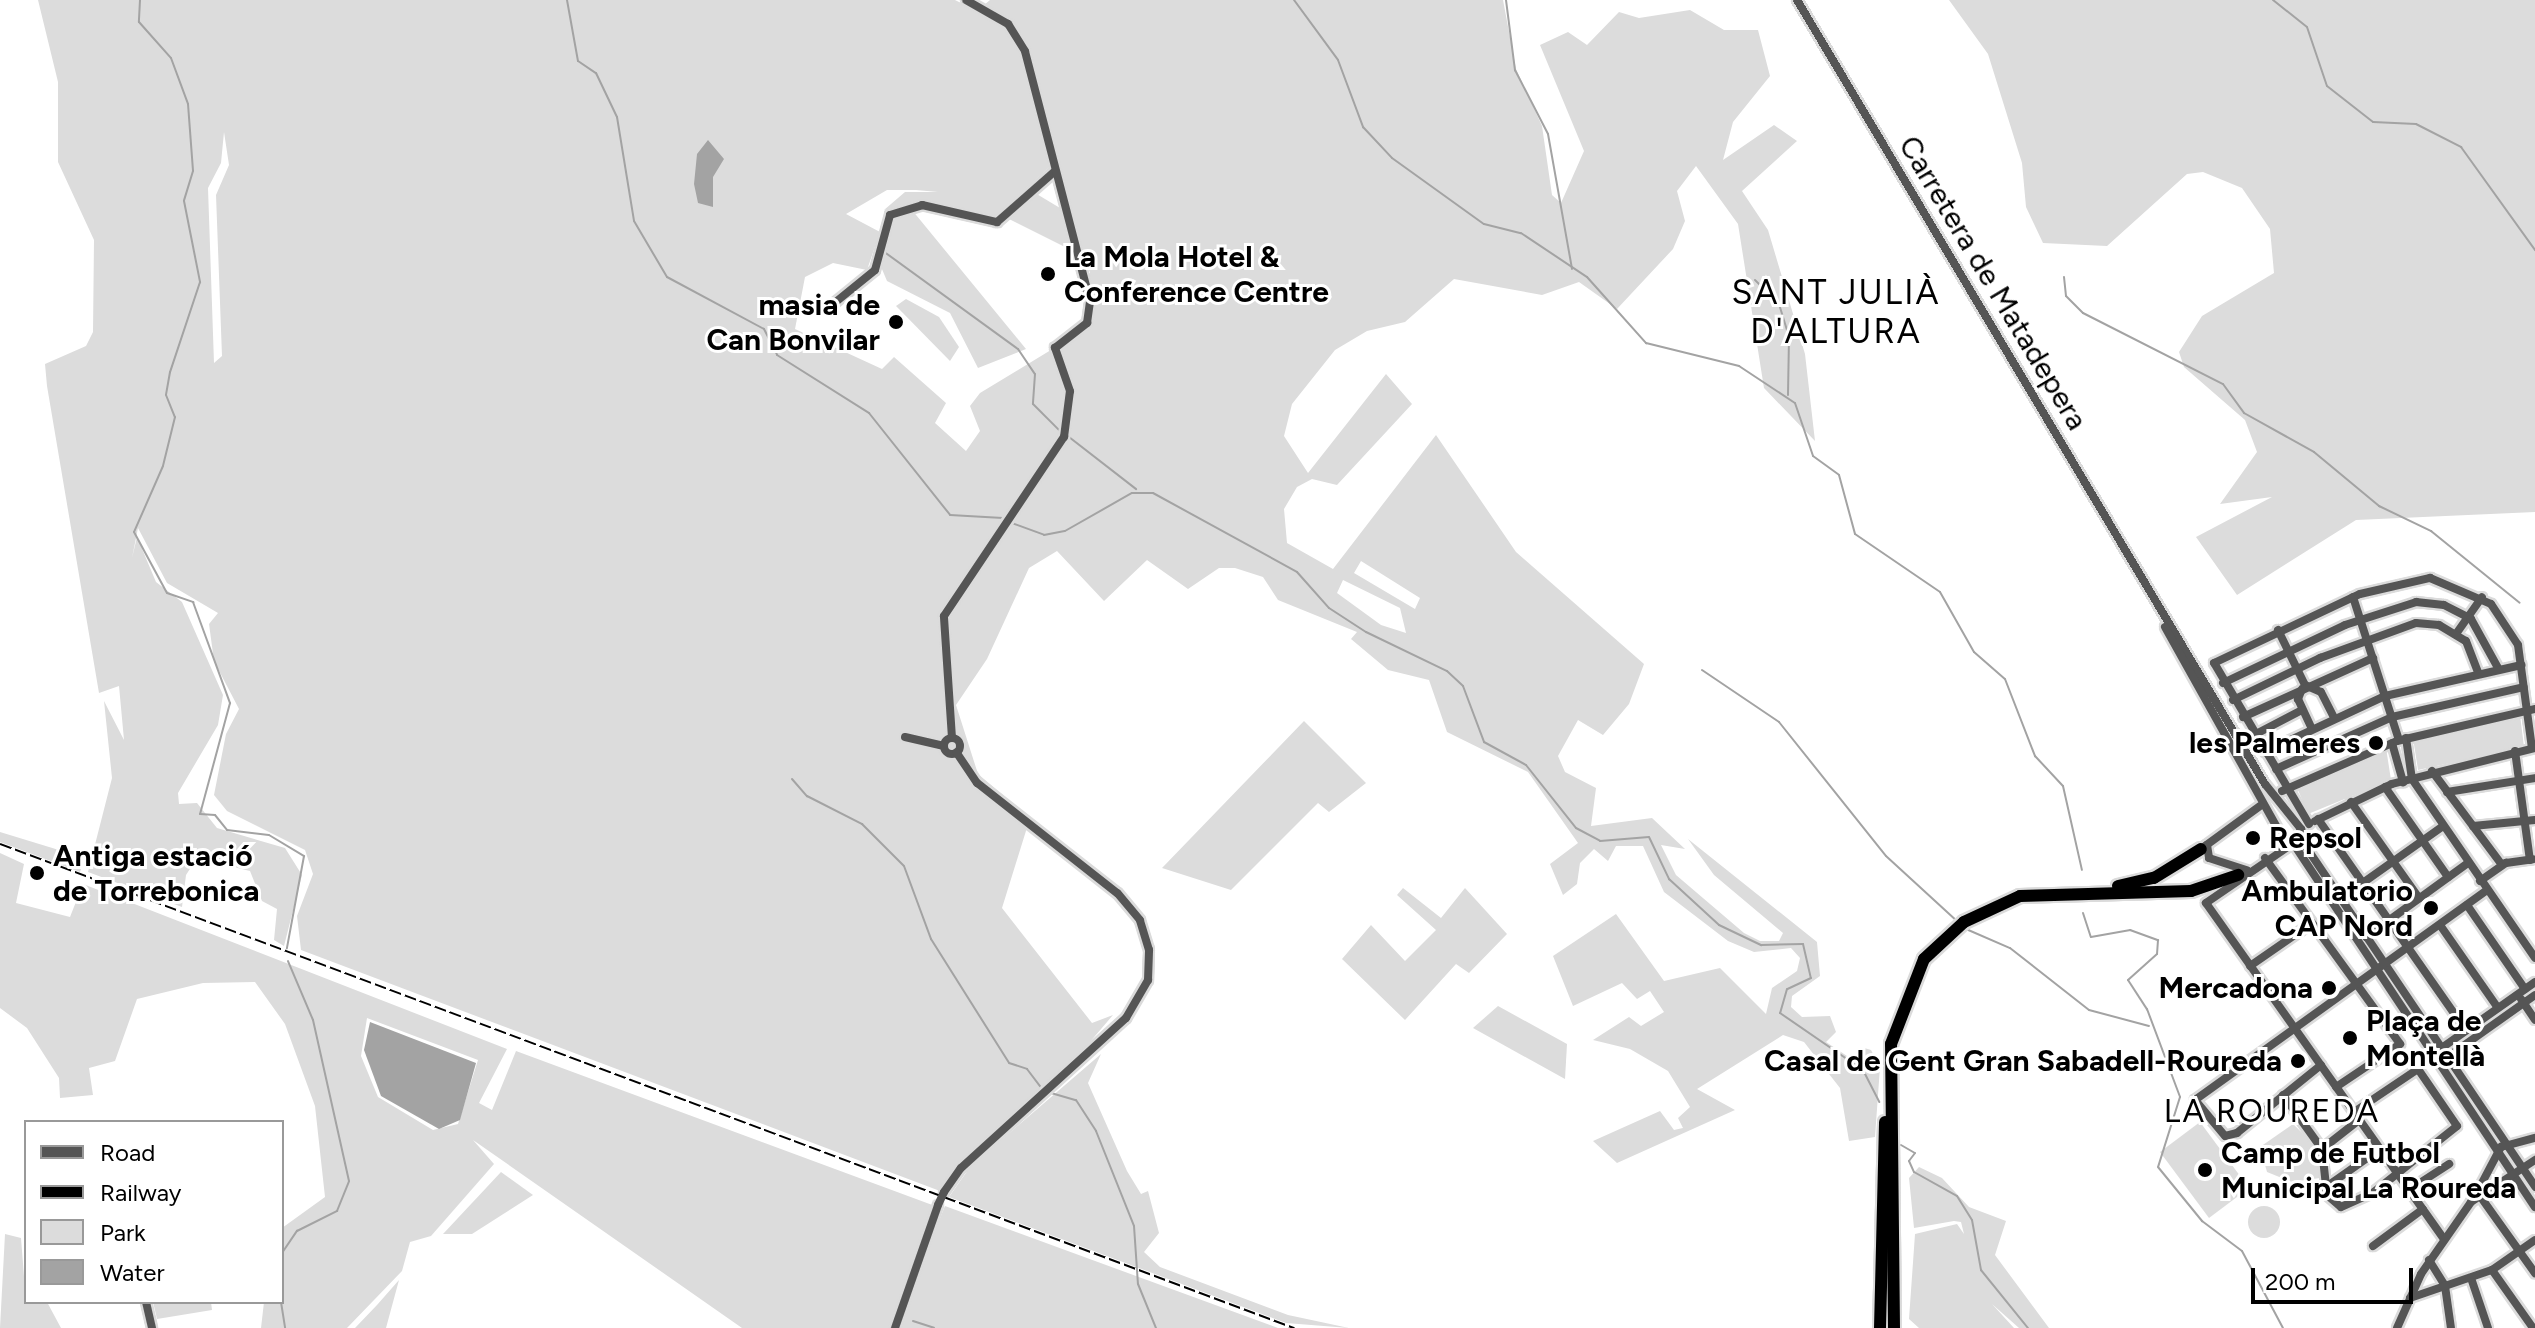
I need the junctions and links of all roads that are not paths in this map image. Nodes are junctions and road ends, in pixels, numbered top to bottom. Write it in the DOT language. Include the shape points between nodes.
graph roads {
  1 [pos="966,0"];
  2 [pos="1797,0"];
  3 [pos="1054,172"];
  4 [pos="832,305"];
  5 [pos="2353,597"];
  6 [pos="2482,597"];
  7 [pos="2409,604"];
  8 [pos="2440,604"];
  9 [pos="2468,617"];
  10 [pos="2361,619"];
  11 [pos="2415,624"];
  12 [pos="2435,624"];
  13 [pos="2278,630"];
  14 [pos="2456,634"];
  15 [pos="2367,639"];
  16 [pos="2289,648"];
  17 [pos="2373,658"];
  18 [pos="2522,665"];
  19 [pos="2297,668"];
  20 [pos="2498,668"];
  21 [pos="2478,672"];
  22 [pos="2223,683"];
  23 [pos="2305,685"];
  24 [pos="2524,687"];
  25 [pos="2385,696"];
  26 [pos="2233,700"];
  27 [pos="2302,710"];
  28 [pos="2531,710"];
  29 [pos="2243,717"];
  30 [pos="2334,717"];
  31 [pos="2392,717"];
  32 [pos="2311,727"];
  33 [pos="2254,735"];
  34 [pos="905,737"];
  35 [pos="952,738"];
  36 [pos="2399,740"];
  37 [pos="944,746"];
  38 [pos="2534,748"];
  39 [pos="2515,751"];
  40 [pos="956,752"];
  41 [pos="2265,752"];
  42 [pos="2276,769"];
  43 [pos="2432,771"];
  44 [pos="2535,778"];
  45 [pos="2520,779"];
  46 [pos="2407,780"];
  47 [pos="2385,787"];
  48 [pos="2274,792"];
  49 [pos="2447,792"];
  50 [pos="2351,802"];
  51 [pos="2260,806"];
  52 [pos="2530,820"];
  53 [pos="2443,826"];
  54 [pos="2473,826"];
  55 [pos="2301,833"];
  56 [pos="2423,840"];
  57 [pos="2204,846"];
  58 [pos="2265,858"];
  59 [pos="2532,859"];
  60 [pos="2394,861"];
  61 [pos="2468,863"];
  62 [pos="2502,865"];
  63 [pos="2243,873"];
  64 [pos="2448,877"];
  65 [pos="2480,881"];
  66 [pos="2363,883"];
  67 [pos="2486,891"];
  68 [pos="2419,898"];
  69 [pos="2340,899"];
  70 [pos="2467,905"];
  71 [pos="2389,920"];
  72 [pos="1963,921"];
  73 [pos="2312,923"];
  74 [pos="2440,925"];
  75 [pos="1944,936"];
  76 [pos="2364,938"];
  77 [pos="2409,947"];
  78 [pos="2535,958"];
  79 [pos="2250,966"];
  80 [pos="2385,966"];
  81 [pos="2535,982"];
  82 [pos="2357,986"];
  83 [pos="2535,995"];
  84 [pos="2522,996"];
  85 [pos="2498,1008"];
  86 [pos="2535,1020"];
  87 [pos="2295,1029"];
  88 [pos="2466,1030"];
  89 [pos="2443,1047"];
  90 [pos="2449,1056"];
  91 [pos="2321,1065"];
  92 [pos="2336,1087"];
  93 [pos="2283,1095"];
  94 [pos="2357,1116"];
  95 [pos="2535,1138"];
  96 [pos="2504,1146"];
  97 [pos="2322,1149"];
  98 [pos="2380,1149"];
  99 [pos="2535,1160"];
  100 [pos="2449,1164"];
  101 [pos="2490,1169"];
  102 [pos="2520,1171"];
  103 [pos="2397,1175"];
  104 [pos="2500,1183"];
  105 [pos="2326,1187"];
  106 [pos="2535,1187"];
  107 [pos="2409,1190"];
  108 [pos="2480,1196"];
  109 [pos="2471,1202"];
  110 [pos="2535,1207"];
  111 [pos="2423,1209"];
  112 [pos="2443,1238"];
  113 [pos="2535,1240"];
  114 [pos="2373,1246"];
  115 [pos="2519,1251"];
  116 [pos="2429,1260"];
  117 [pos="2492,1270"];
  118 [pos="2535,1273"];
  119 [pos="2471,1278"];
  120 [pos="2445,1286"];
  121 [pos="2410,1298"];
  122 [pos="146,1304"];
  123 [pos="152,1328"];
  124 [pos="895,1328"];
  125 [pos="1880,1328"];
  126 [pos="1894,1328"];
  127 [pos="2397,1328"];
  128 [pos="2451,1328"];
  129 [pos="2488,1328"];
  130 [pos="2533,1328"];
  1 -- 3 [label="street" via="1019,38"];
  2 -- 48 [label="street, Carretera de Matadepera"];
  3 -- 4 [label="street" via="997,222 922,205 890,215 875,270"];
  3 -- 35 [label="street" via="1085,266 1087,323 1055,348 1070,391 1064,437 944,616"];
  5 -- 6 [label="street" via="2430,578"];
  5 -- 10 [label="street"];
  5 -- 13 [label="street"];
  6 -- 9 [label="street"];
  6 -- 18 [label="street" via="2508,624"];
  7 -- 8 [label="street"];
  7 -- 10 [label="street"];
  7 -- 11 [label="street"];
  8 -- 9 [label="street"];
  8 -- 12 [label="street"];
  9 -- 14 [label="street"];
  9 -- 20 [label="street" via="2488,640"];
  10 -- 15 [label="street"];
  10 -- 16 [label="street"];
  11 -- 12 [label="street"];
  11 -- 15 [label="street"];
  12 -- 14 [label="street"];
  13 -- 16 [label="street"];
  13 -- 22 [label="street" via="2214,663"];
  14 -- 21 [label="street" via="2473,652"];
  15 -- 17 [label="street"];
  15 -- 19 [label="street"];
  16 -- 19 [label="street"];
  16 -- 22 [label="street"];
  17 -- 23 [label="street"];
  17 -- 25 [label="street"];
  18 -- 20 [label="street"];
  18 -- 24 [label="street"];
  19 -- 23 [label="street"];
  19 -- 26 [label="street"];
  20 -- 21 [label="street"];
  21 -- 25 [label="street"];
  22 -- 26 [label="street"];
  23 -- 27 [label="street"];
  23 -- 29 [label="street"];
  23 -- 30 [label="street" via="2321,692"];
  24 -- 28 [label="street"];
  24 -- 31 [label="street"];
  25 -- 30 [label="street"];
  25 -- 31 [label="street"];
  26 -- 29 [label="street"];
  27 -- 32 [label="street"];
  27 -- 33 [label="street"];
  28 -- 36 [label="street"];
  28 -- 38 [label="street"];
  29 -- 33 [label="street"];
  30 -- 32 [label="street"];
  31 -- 36 [label="street"];
  31 -- 42 [label="street"];
  32 -- 41 [label="street"];
  33 -- 41 [label="street"];
  34 -- 37 [label="street"];
  35 -- 37 [label="street"];
  35 -- 40 [label="street" via="960,743"];
  36 -- 46 [label="street"];
  36 -- 46 [label="street"];
  36 -- 48 [label="street"];
  37 -- 40 [label="street"];
  38 -- 39 [label="street"];
  39 -- 43 [label="street"];
  39 -- 45 [label="street"];
  40 -- 124 [label="street, bridge" via="977,783 1117,893 1140,920 1149,950 1137,1004 1041,1101 970,1159 944,1192"];
  41 -- 42 [label="street"];
  42 -- 48 [label="street"];
  43 -- 46 [label="street"];
  43 -- 49 [label="street"];
  44 -- 45 [label="street"];
  45 -- 49 [label="street"];
  45 -- 52 [label="street"];
  46 -- 47 [label="street"];
  46 -- 53 [label="street"];
  47 -- 50 [label="street"];
  47 -- 56 [label="street"];
  48 -- 51 [label="street"];
  48 -- 55 [label="street"];
  49 -- 54 [label="street"];
  50 -- 55 [label="street"];
  50 -- 60 [label="street"];
  51 -- 55 [label="street"];
  51 -- 57 [label="street"];
  52 -- 54 [label="street"];
  52 -- 59 [label="street"];
  53 -- 56 [label="street"];
  53 -- 61 [label="street"];
  54 -- 62 [label="street"];
  55 -- 58 [label="street"];
  55 -- 66 [label="street"];
  55 -- 69 [label="street"];
  55 -- 76 [label="street"];
  56 -- 60 [label="street"];
  56 -- 64 [label="street"];
  57 -- 63 [label="street" via="2209,858"];
  57 -- 72 [label="highway" via="2137,884 2020,893"];
  58 -- 63 [label="street"];
  58 -- 73 [label="street"];
  59 -- 62 [label="street"];
  60 -- 66 [label="street"];
  60 -- 68 [label="street"];
  61 -- 64 [label="street"];
  61 -- 65 [label="street"];
  62 -- 65 [label="street"];
  63 -- 72 [label="highway" via="2170,893 2034,894"];
  63 -- 79 [label="street" via="2206,901"];
  64 -- 68 [label="street"];
  65 -- 67 [label="street"];
  66 -- 69 [label="street"];
  66 -- 71 [label="street"];
  67 -- 70 [label="street"];
  67 -- 78 [label="street"];
  68 -- 71 [label="street"];
  69 -- 76 [label="street"];
  70 -- 74 [label="street"];
  70 -- 84 [label="street"];
  71 -- 76 [label="street"];
  71 -- 77 [label="street"];
  72 -- 75 [label="highway"];
  73 -- 79 [label="street"];
  73 -- 82 [label="street"];
  74 -- 77 [label="street"];
  74 -- 85 [label="street"];
  75 -- 125 [label="highway" via="1910,975 1888,1039"];
  75 -- 126 [label="highway" via="1910,982 1891,1044"];
  76 -- 80 [label="street"];
  77 -- 80 [label="street"];
  77 -- 88 [label="street"];
  79 -- 87 [label="street"];
  80 -- 82 [label="street"];
  80 -- 89 [label="street"];
  80 -- 96 [label="street"];
  81 -- 84 [label="street"];
  82 -- 87 [label="street"];
  82 -- 92 [label="street" via="2400,1044"];
  83 -- 84 [label="street"];
  84 -- 85 [label="street"];
  84 -- 86 [label="street"];
  84 -- 90 [label="street"];
  85 -- 88 [label="street"];
  87 -- 91 [label="street"];
  87 -- 93 [label="street" via="2195,1100 2225,1136"];
  88 -- 89 [label="street"];
  89 -- 90 [label="street"];
  90 -- 96 [label="street"];
  91 -- 92 [label="street"];
  91 -- 93 [label="street"];
  92 -- 94 [label="street"];
  93 -- 97 [label="street"];
  94 -- 97 [label="street"];
  94 -- 98 [label="street"];
  94 -- 103 [label="street" via="2418,1069 2456,1129"];
  95 -- 96 [label="street"];
  96 -- 101 [label="street"];
  96 -- 102 [label="street"];
  97 -- 105 [label="street"];
  98 -- 103 [label="street"];
  98 -- 105 [label="street"];
  99 -- 102 [label="street"];
  100 -- 107 [label="street"];
  101 -- 104 [label="street"];
  101 -- 109 [label="street"];
  102 -- 104 [label="street"];
  102 -- 106 [label="street"];
  102 -- 110 [label="street"];
  103 -- 105 [label="street" via="2348,1207 2335,1204"];
  103 -- 107 [label="street"];
  104 -- 108 [label="street"];
  107 -- 111 [label="street"];
  108 -- 109 [label="street"];
  108 -- 115 [label="street"];
  109 -- 112 [label="street"];
  111 -- 112 [label="street"];
  111 -- 114 [label="street"];
  112 -- 116 [label="street"];
  113 -- 115 [label="street"];
  115 -- 117 [label="street"];
  115 -- 118 [label="street"];
  116 -- 120 [label="street"];
  116 -- 121 [label="street"];
  117 -- 119 [label="street"];
  117 -- 130 [label="street"];
  119 -- 120 [label="street"];
  119 -- 129 [label="street"];
  120 -- 121 [label="street"];
  120 -- 128 [label="street"];
  121 -- 127 [label="street"];
  122 -- 123 [label="street"];
}
